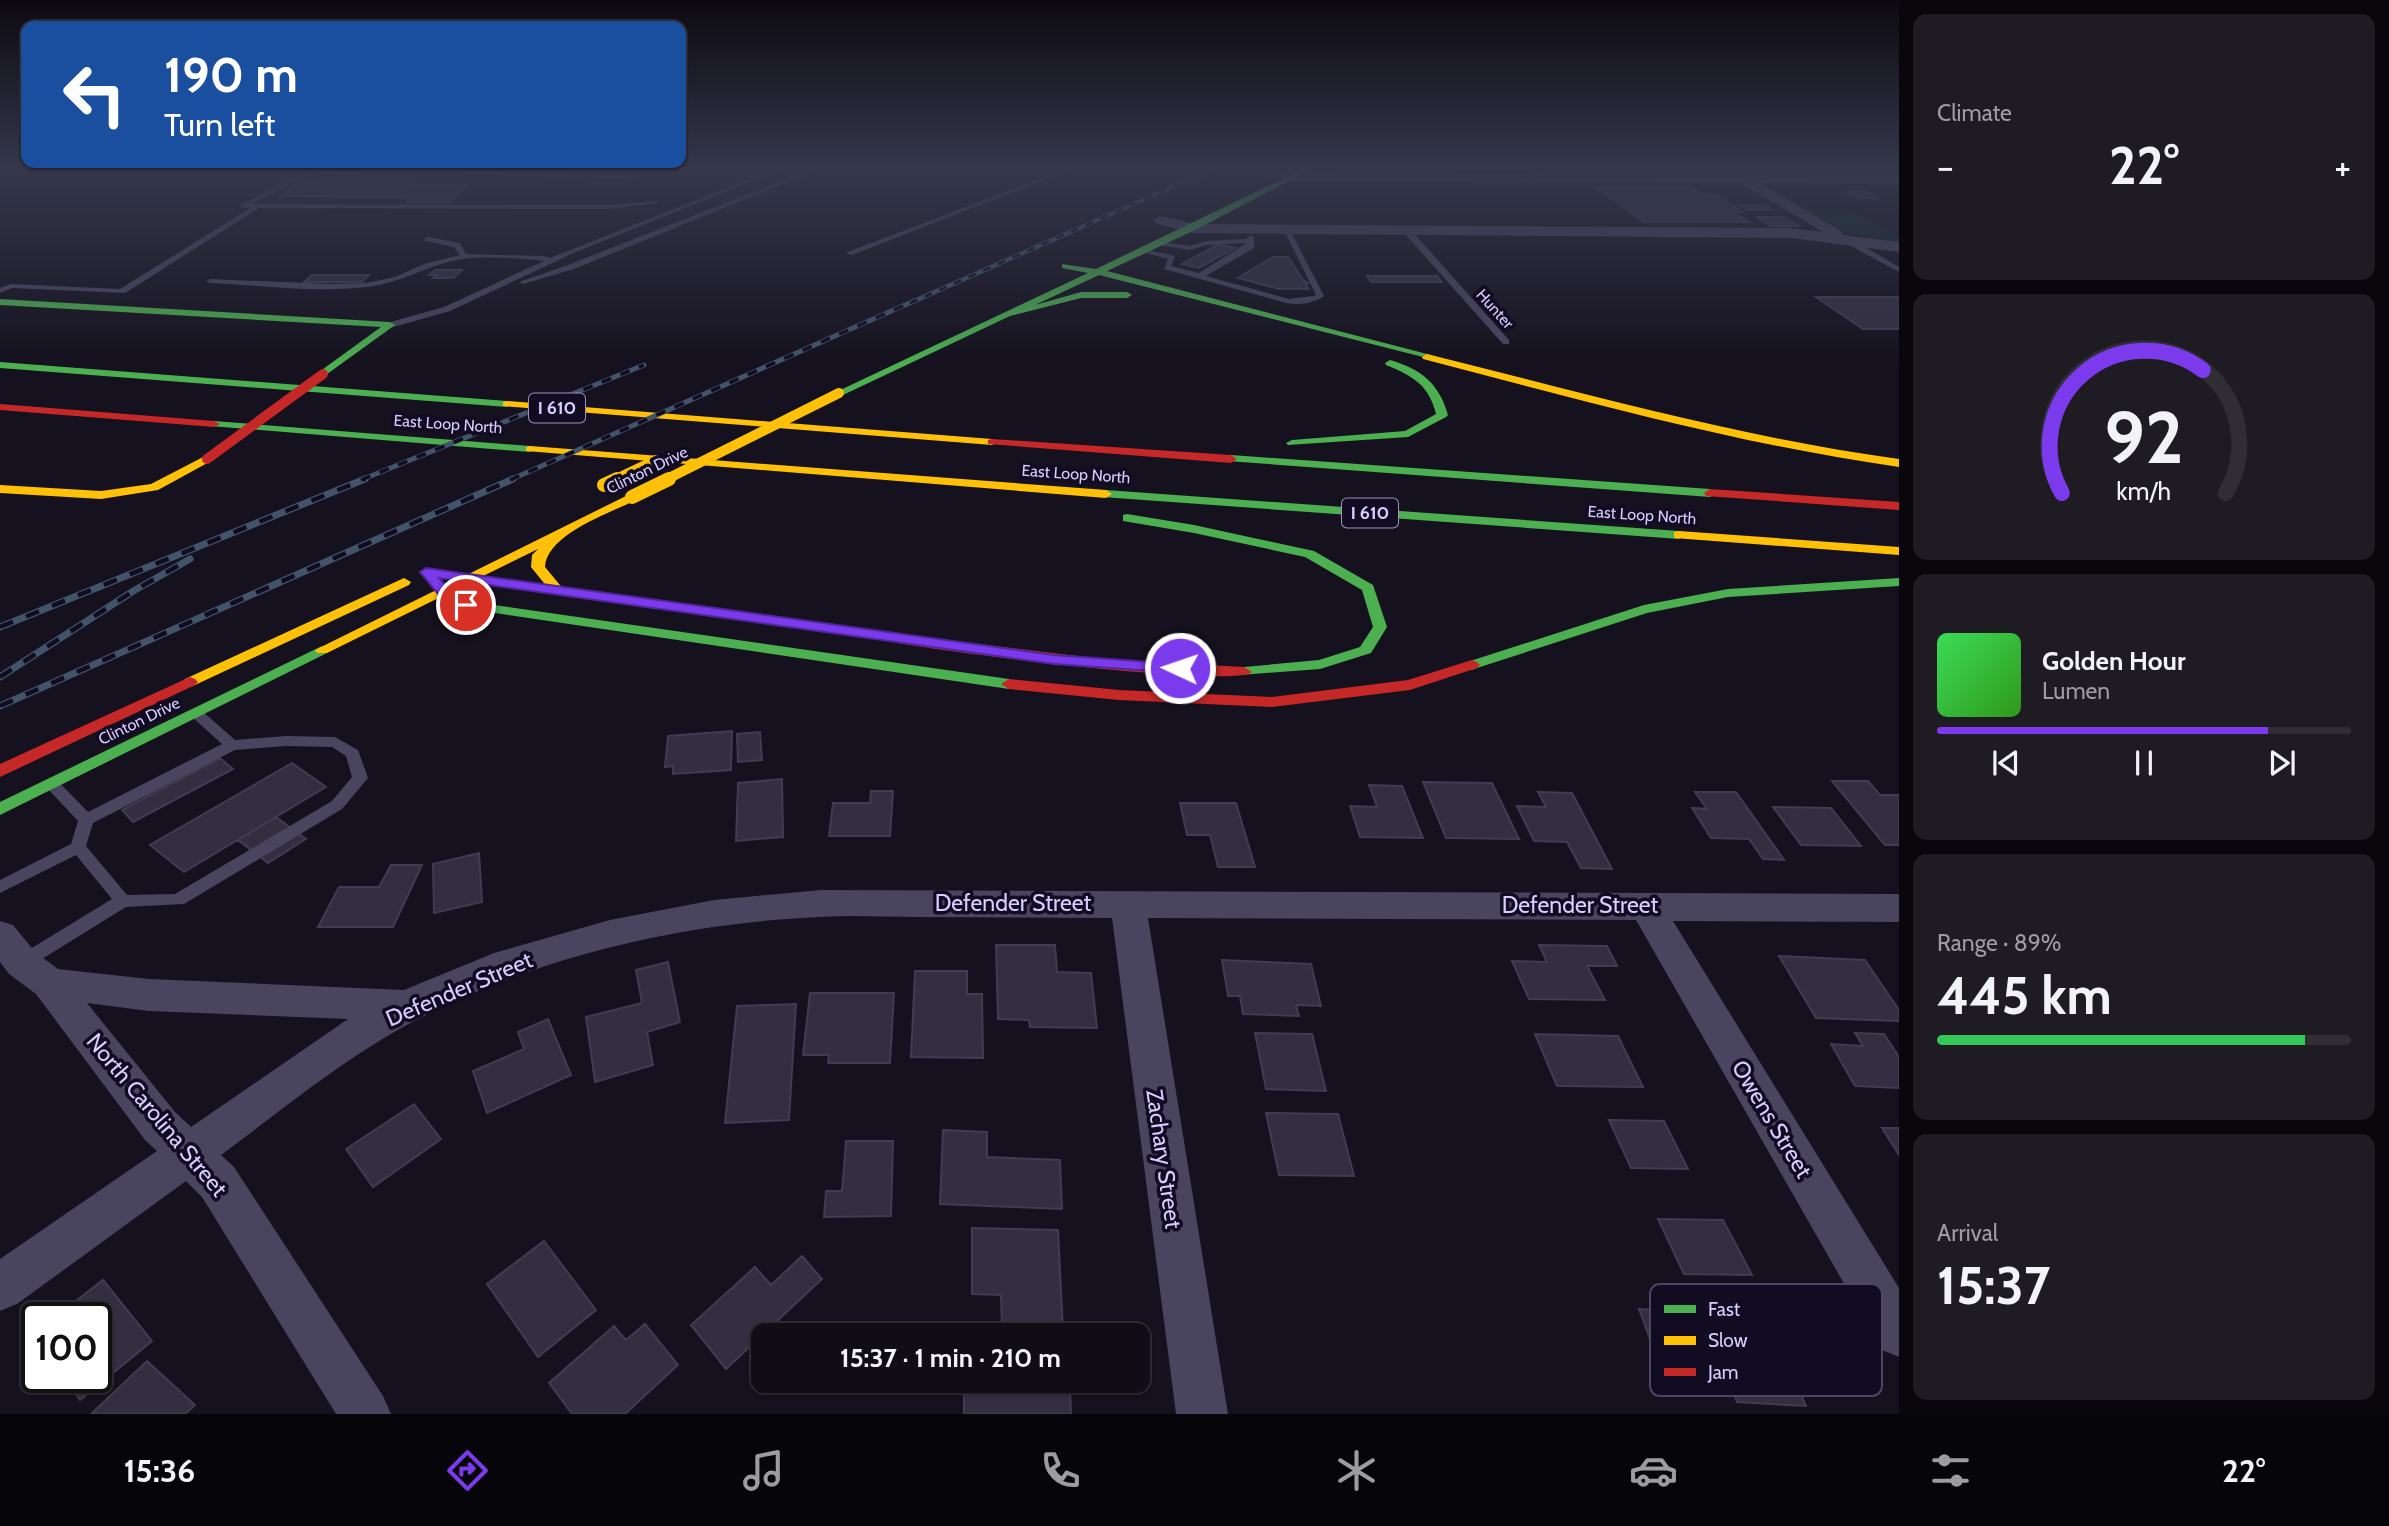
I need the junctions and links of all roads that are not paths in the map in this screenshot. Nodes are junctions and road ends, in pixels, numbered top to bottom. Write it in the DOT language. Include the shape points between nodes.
graph roads {
  1 [pos="214,233"];
  2 [pos="621,233"];
  3 [pos="656,233"];
  4 [pos="902,233"];
  5 [pos="1182,233"];
  6 [pos="1233,233"];
  7 [pos="1264,233"];
  8 [pos="1288,233"];
  9 [pos="1409,233"];
  10 [pos="1786,233"];
  11 [pos="1835,233"];
  12 [pos="1250,235"];
  13 [pos="428,239"];
  14 [pos="1845,239"];
  15 [pos="1161,243"];
  16 [pos="1899,247"];
  17 [pos="1190,248"];
  18 [pos="1143,251"];
  19 [pos="849,253"];
  20 [pos="1091,253"];
  21 [pos="464,256"];
  22 [pos="1171,257"];
  23 [pos="551,261"];
  24 [pos="1058,270"];
  25 [pos="1899,270"];
  26 [pos="1097,274"];
  27 [pos="1199,276"];
  28 [pos="1077,280"];
  29 [pos="210,281"];
  30 [pos="0,291"];
  31 [pos="481,295"];
  32 [pos="1160,298"];
  33 [pos="0,302"];
  34 [pos="1012,314"];
  35 [pos="390,325"];
  36 [pos="1506,342"];
  37 [pos="0,365"];
  38 [pos="0,407"];
  39 [pos="764,408"];
  40 [pos="1115,452"];
  41 [pos="1899,463"];
  42 [pos="841,472"];
  43 [pos="599,488"];
  44 [pos="0,489"];
  45 [pos="1899,506"];
  46 [pos="1058,507"];
  47 [pos="1112,516"];
  48 [pos="562,531"];
  49 [pos="1899,551"];
  50 [pos="456,558"];
  51 [pos="426,572"];
  52 [pos="466,579"];
  53 [pos="1899,582"];
  54 [pos="557,590"];
  55 [pos="443,591"];
  56 [pos="195,713"];
  57 [pos="232,745"];
  58 [pos="0,771"];
  59 [pos="52,784"];
  60 [pos="0,810"];
  61 [pos="86,820"];
  62 [pos="78,847"];
  63 [pos="0,887"];
  64 [pos="123,901"];
  65 [pos="1128,904"];
  66 [pos="1646,906"];
  67 [pos="1899,908"];
  68 [pos="24,960"];
  69 [pos="407,1006"];
  70 [pos="188,1154"];
  71 [pos="1870,1284"];
  72 [pos="0,1287"];
  73 [pos="1882,1304"];
  74 [pos="1899,1333"];
  75 [pos="365,1414"];
  76 [pos="1202,1414"];
  1 -- 30 [label="lane" via="122,291 11,286"];
  2 -- 23 [label="lane"];
  3 -- 31 [label="lane" via="571,267"];
  4 -- 19 [label="lane"];
  5 -- 15 [label="main road, Clinton Drive"];
  6 -- 12 [label="street"];
  7 -- 12 [label="street"];
  8 -- 27 [label="lane" via="1321,296 1315,299 1289,300"];
  9 -- 36 [label="lane, Hunter"];
  10 -- 14 [label="street"];
  11 -- 14 [label="street"];
  12 -- 17 [label="lane"];
  12 -- 27 [label="lane" via="1251,246"];
  13 -- 21 [label="lane" via="457,245"];
  14 -- 16 [label="street"];
  14 -- 25 [label="lane"];
  15 -- 17 [label="lane"];
  15 -- 18 [label="main road, Clinton Drive"];
  17 -- 22 [label="lane"];
  18 -- 22 [label="lane"];
  18 -- 26 [label="main road, Clinton Drive"];
  20 -- 24 [label="main road"];
  21 -- 23 [label="lane"];
  21 -- 29 [label="lane" via="366,285"];
  22 -- 27 [label="lane" via="1167,267"];
  23 -- 31 [label="lane"];
  24 -- 26 [label="main road"];
  24 -- 28 [label="main road"];
  26 -- 28 [label="main road, Clinton Drive"];
  26 -- 41 [label="main road" via="1123,277 1720,433"];
  28 -- 32 [label="main road"];
  28 -- 34 [label="main road, Clinton Drive"];
  31 -- 35 [label="lane"];
  32 -- 34 [label="main road" via="1081,295"];
  32 -- 40 [label="main road" via="1372,356 1426,377 1440,397 1442,415 1408,435"];
  33 -- 35 [label="main road"];
  34 -- 48 [label="main road, Clinton Drive, bridge" via="839,393"];
  35 -- 44 [label="main road, bridge" via="207,459 154,488 101,495"];
  37 -- 40 [label="main road, East Loop North / I 610"];
  38 -- 42 [label="main road, East Loop North / I 610"];
  39 -- 43 [label="main road, Clinton Drive, bridge"];
  40 -- 45 [label="main road, East Loop North / I 610"];
  42 -- 46 [label="main road"];
  42 -- 49 [label="main road, East Loop North / I 610"];
  47 -- 54 [label="main road" via="1309,554 1368,588 1380,627 1367,649 1306,668 1156,667 1054,660"];
  48 -- 52 [label="main road, Clinton Drive"];
  48 -- 54 [label="main road" via="539,555 538,566"];
  50 -- 51 [label="main road, Clinton Drive"];
  51 -- 52 [label="main road"];
  51 -- 55 [label="main road"];
  51 -- 58 [label="main road, Clinton Drive"];
  52 -- 54 [label="main road"];
  52 -- 55 [label="main road, Clinton Drive"];
  53 -- 55 [label="main road" via="1728,593 1644,608 1410,685 1272,702 1031,687 466,605"];
  55 -- 56 [label="main road, Clinton Drive"];
  56 -- 57 [label="lane"];
  56 -- 59 [label="main road, Clinton Drive"];
  57 -- 61 [label="lane"];
  57 -- 64 [label="lane" via="335,743 353,753 360,778 337,805 178,900"];
  59 -- 60 [label="main road, Clinton Drive"];
  59 -- 61 [label="lane"];
  61 -- 62 [label="lane"];
  62 -- 63 [label="lane"];
  62 -- 64 [label="lane"];
  64 -- 68 [label="lane"];
  65 -- 66 [label="street, Defender Street"];
  65 -- 69 [label="street, Defender Street" via="766,906 662,921 578,941 494,969"];
  65 -- 76 [label="street, Zachary Street"];
  66 -- 67 [label="street, Defender Street"];
  66 -- 71 [label="street, Owens Street"];
  68 -- 69 [label="street" via="149,995"];
  68 -- 70 [label="street, North Carolina Street"];
  69 -- 70 [label="street, Defender Street" via="327,1055"];
  70 -- 72 [label="street, Defender Street"];
  70 -- 75 [label="street, North Carolina Street" via="218,1182"];
  73 -- 74 [label="street, Owens Street"];
}
